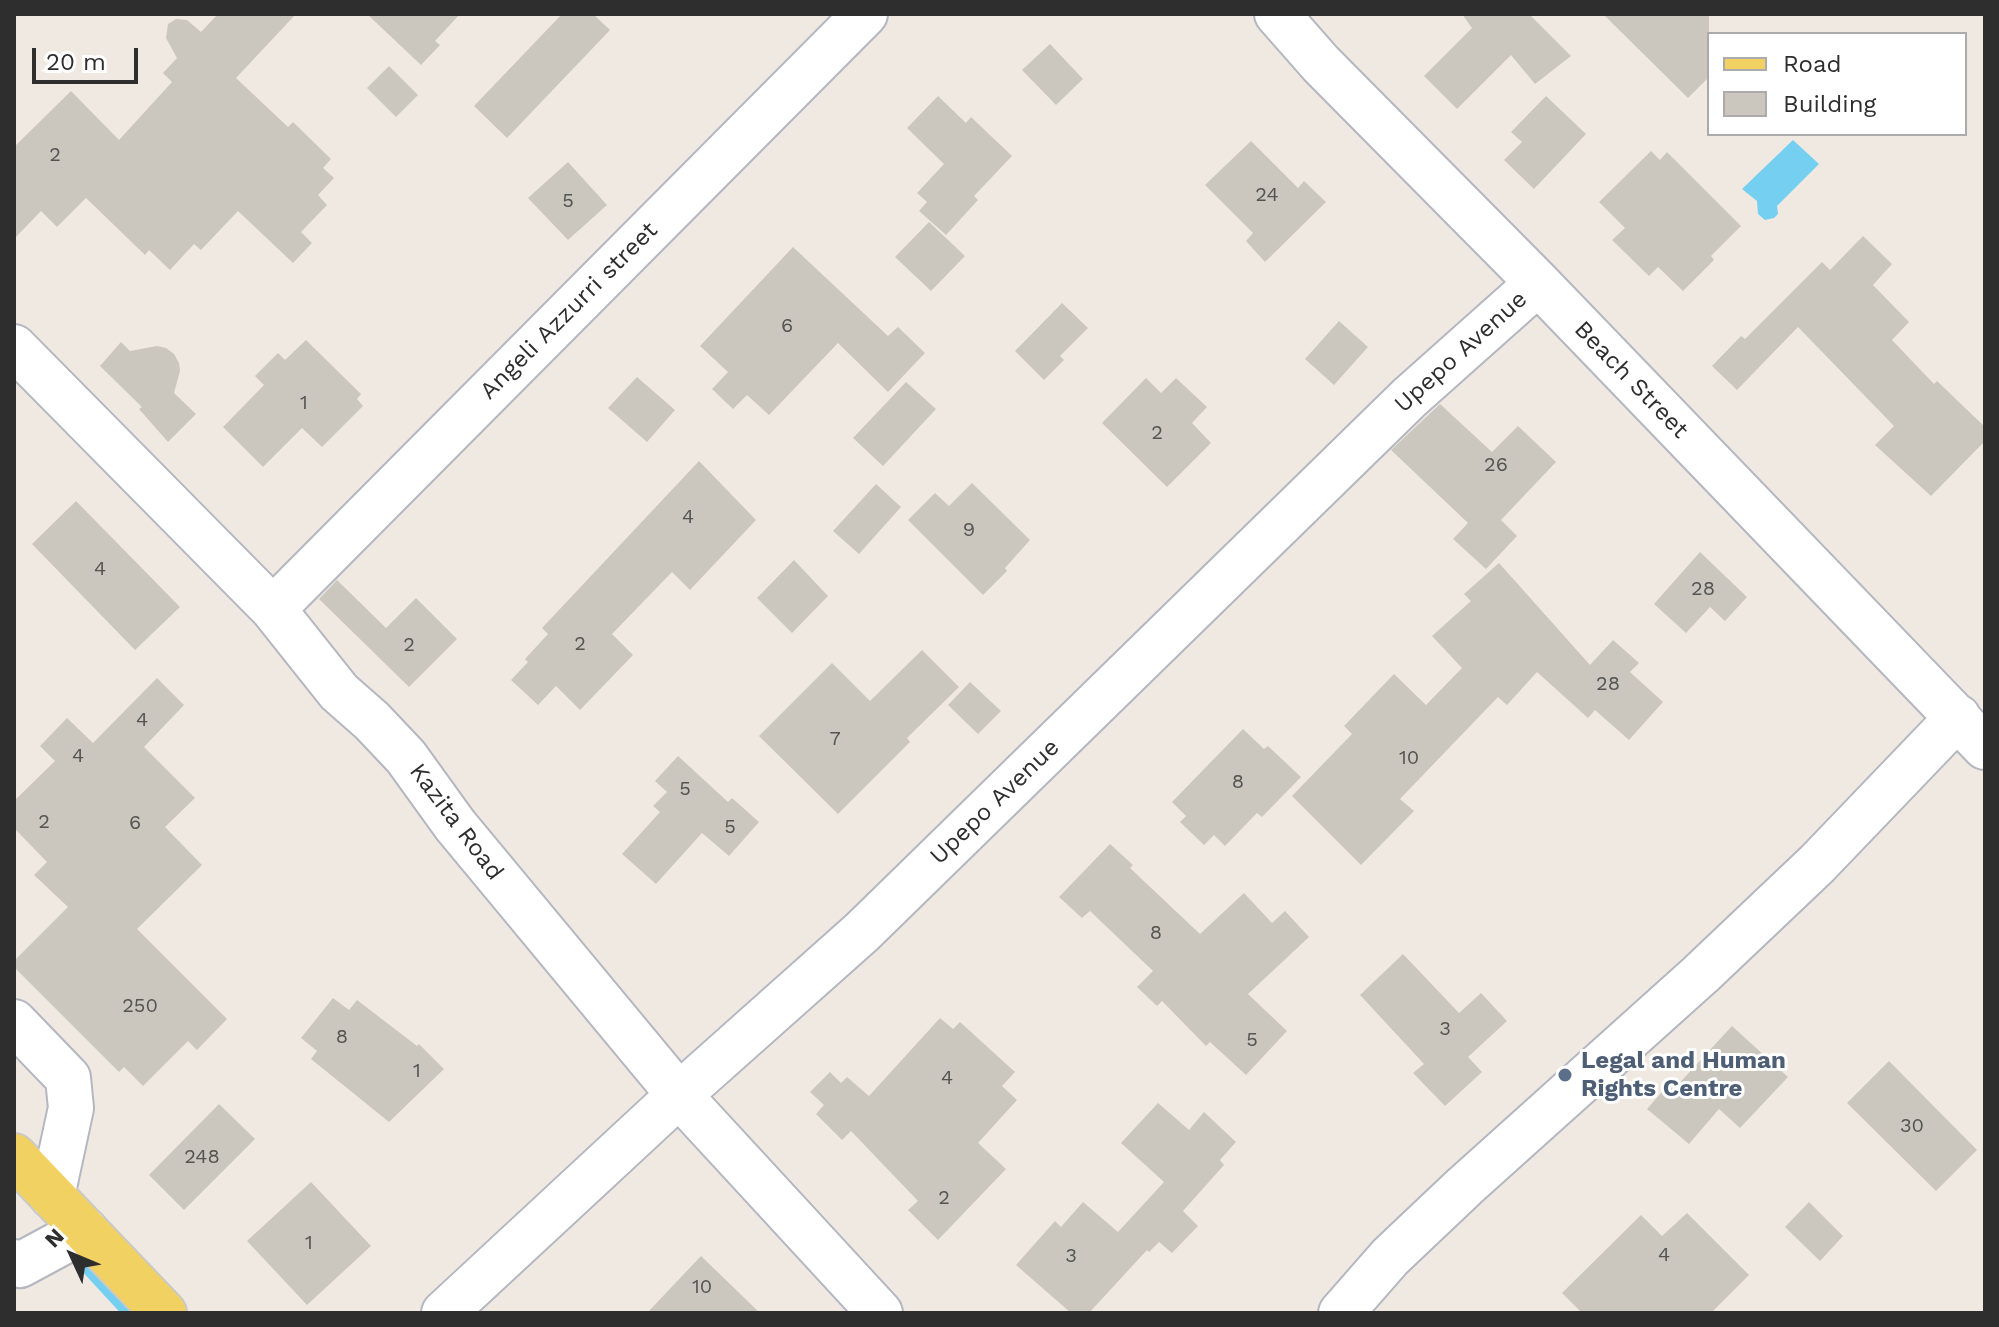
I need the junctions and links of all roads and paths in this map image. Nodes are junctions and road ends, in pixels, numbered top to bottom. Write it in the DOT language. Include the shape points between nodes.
graph roads {
  1 [pos="865,14"];
  2 [pos="1277,14"];
  3 [pos="1538,283"];
  4 [pos="14,347"];
  5 [pos="273,609"];
  6 [pos="1972,732"];
  7 [pos="14,1022"];
  8 [pos="679,1095"];
  9 [pos="14,1156"];
  10 [pos="52,1196"];
  11 [pos="85,1230"];
  12 [pos="14,1262"];
  13 [pos="164,1313"];
  14 [pos="444,1313"];
  15 [pos="880,1313"];
  16 [pos="1341,1313"];
  1 -- 5 [label="street, Angeli Azzurri street"];
  2 -- 3 [label="street, Beach Street"];
  3 -- 6 [label="street, Beach Street"];
  3 -- 8 [label="street, Upepo Avenue" via="1410,397 862,932"];
  4 -- 5 [label="street, Kazita Road"];
  5 -- 8 [label="street, Kazita Road" via="339,692 406,757 455,825"];
  6 -- 16 [label="street" via="1794,886 1465,1186 1390,1257"];
  7 -- 10 [label="street" via="68,1078 71,1108"];
  8 -- 14 [label="street, Upepo Avenue"];
  8 -- 15 [label="street, Kazita Road"];
  9 -- 10 [label="main road"];
  10 -- 11 [label="main road"];
  11 -- 12 [label="street" via="20,1265"];
  11 -- 13 [label="main road"];
}
